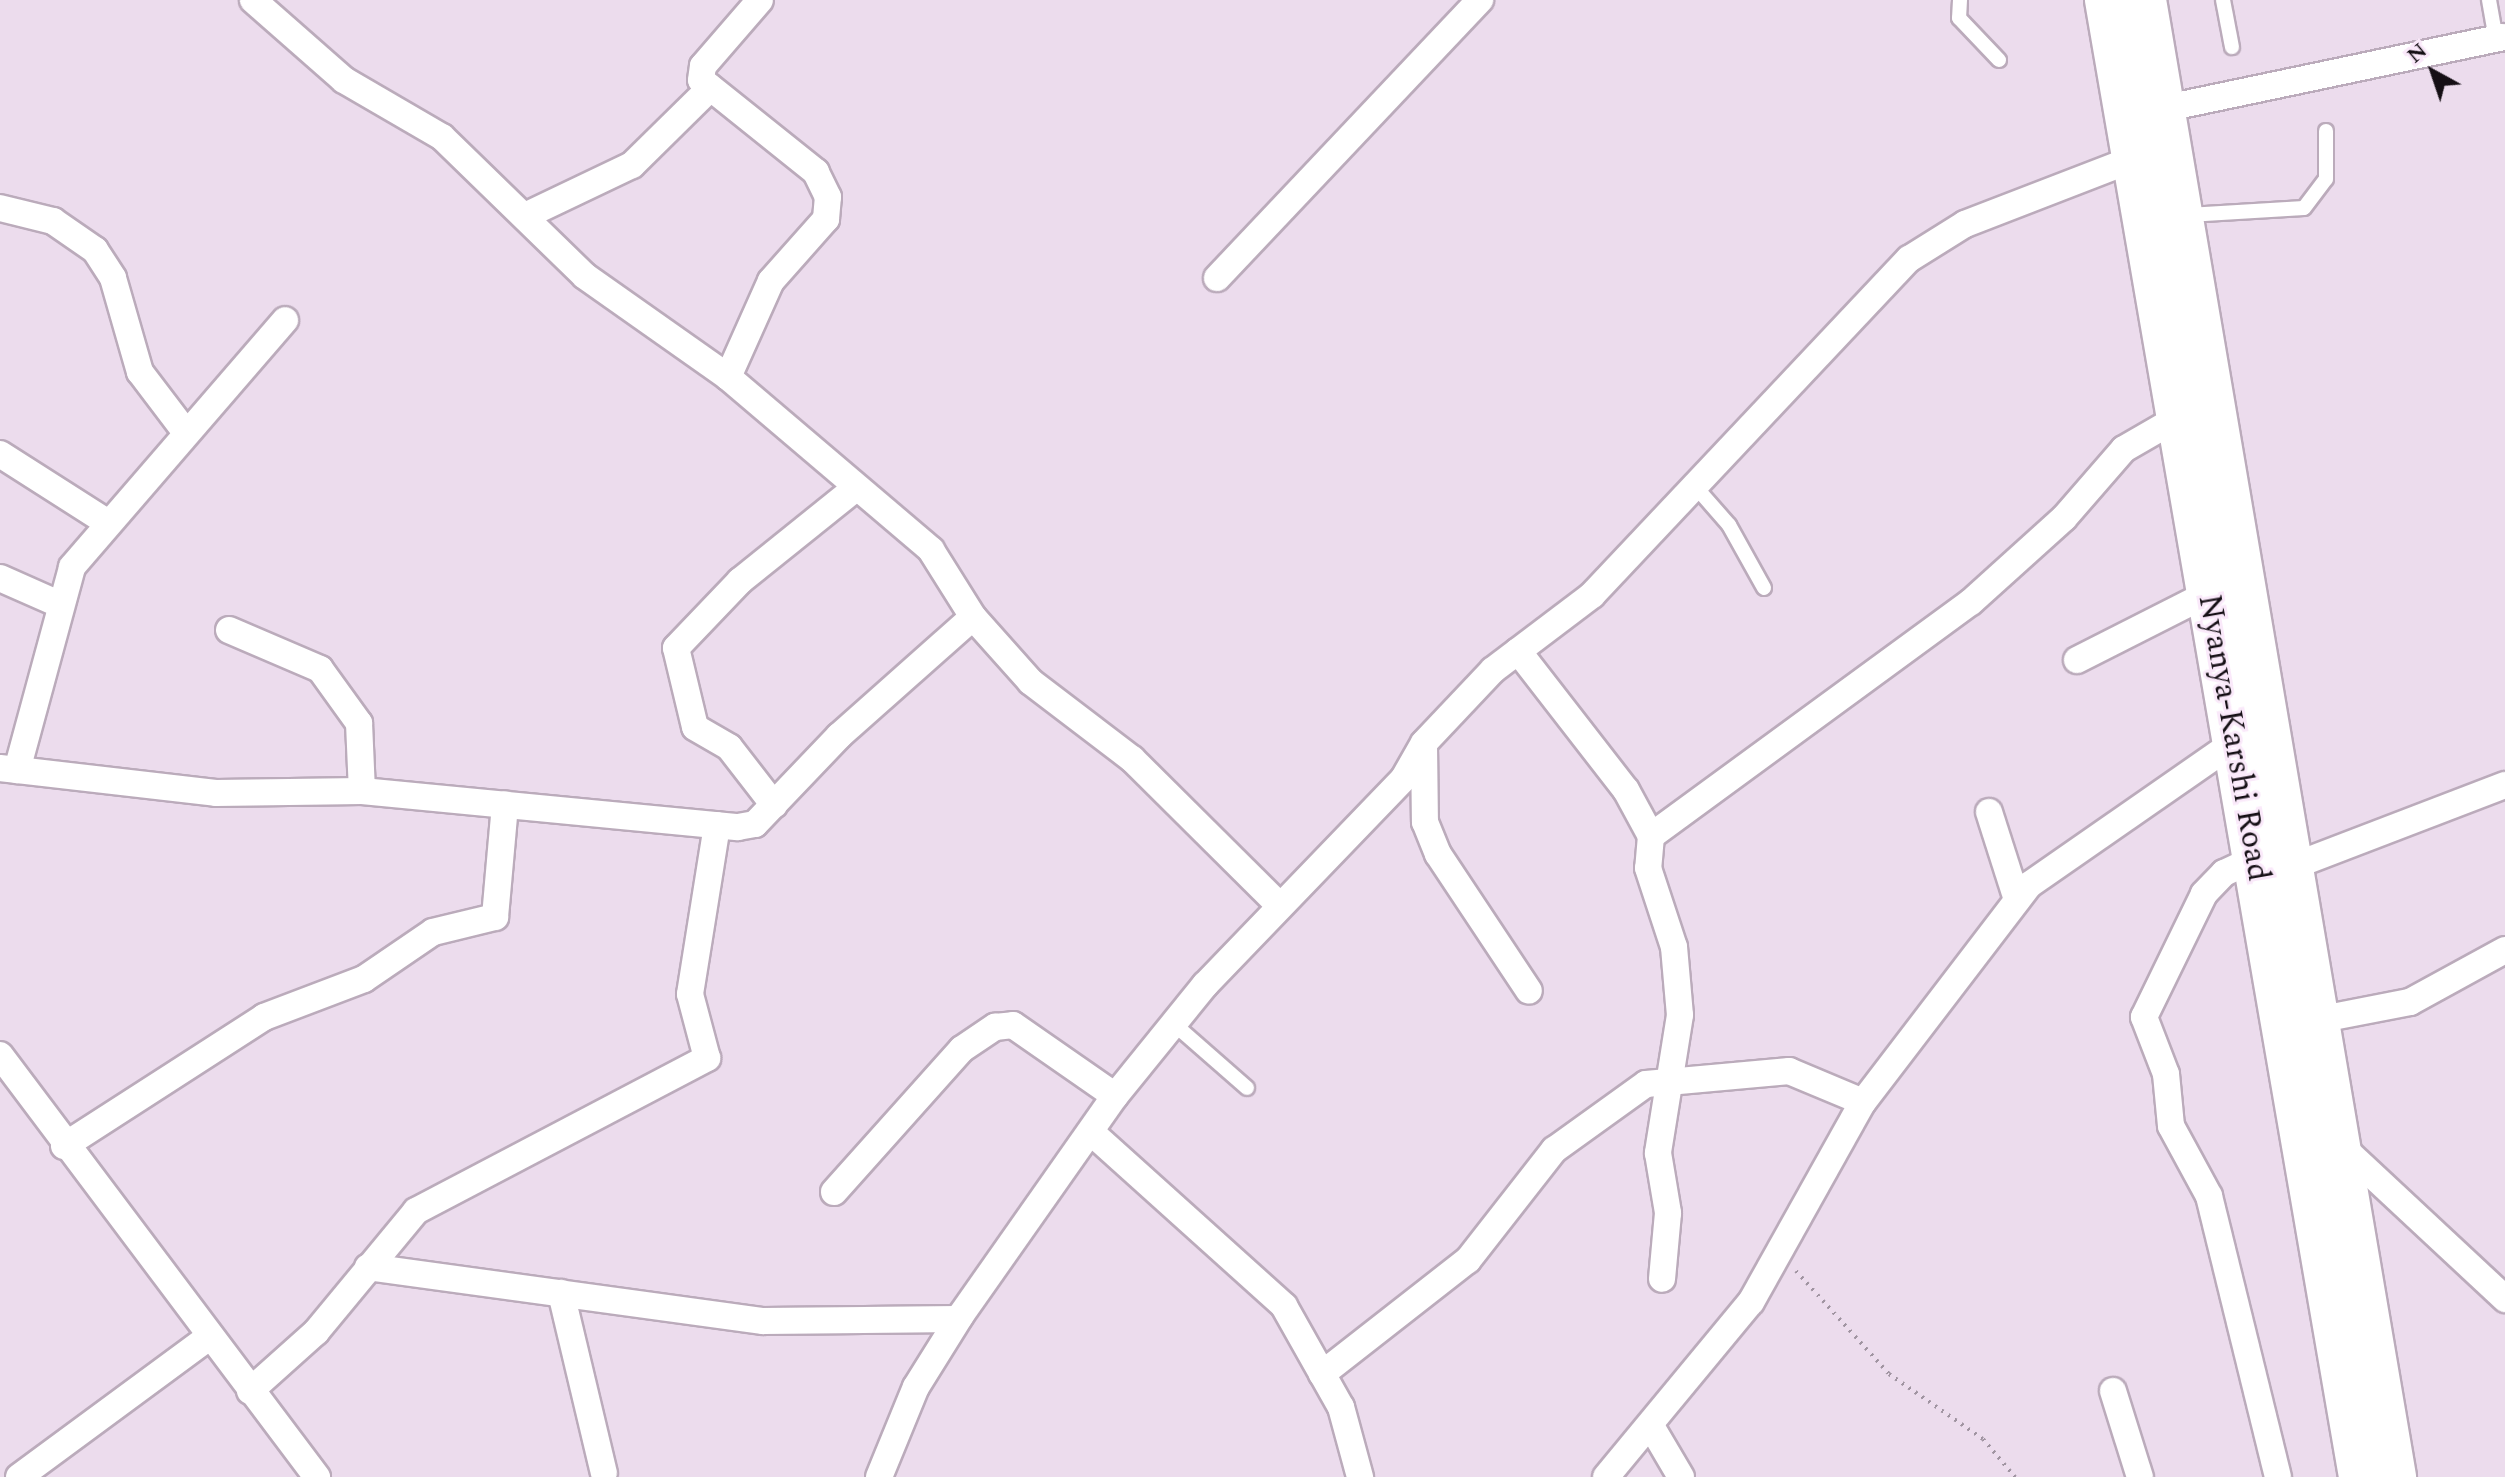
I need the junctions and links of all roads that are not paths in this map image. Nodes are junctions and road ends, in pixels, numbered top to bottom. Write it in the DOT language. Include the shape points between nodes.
graph roads {
  1 [pos="253,0"];
  2 [pos="760,0"];
  3 [pos="1480,0"];
  4 [pos="1960,0"];
  5 [pos="2106,0"];
  6 [pos="2145,0"];
  7 [pos="2223,0"];
  8 [pos="2489,0"];
  9 [pos="2500,38"];
  10 [pos="2232,47"];
  11 [pos="1999,60"];
  12 [pos="710,88"];
  13 [pos="2162,109"];
  14 [pos="2326,131"];
  15 [pos="2131,160"];
  16 [pos="0,208"];
  17 [pos="2178,208"];
  18 [pos="525,216"];
  19 [pos="1217,278"];
  20 [pos="285,320"];
  21 [pos="728,377"];
  22 [pos="2176,419"];
  23 [pos="184,430"];
  24 [pos="0,454"];
  25 [pos="1694,485"];
  26 [pos="853,490"];
  27 [pos="105,521"];
  28 [pos="0,578"];
  29 [pos="1764,588"];
  30 [pos="2207,594"];
  31 [pos="59,604"];
  32 [pos="973,617"];
  33 [pos="229,630"];
  34 [pos="1518,651"];
  35 [pos="2077,660"];
  36 [pos="1424,743"];
  37 [pos="2233,743"];
  38 [pos="8,769"];
  39 [pos="2505,785"];
  40 [pos="362,791"];
  41 [pos="505,804"];
  42 [pos="774,805"];
  43 [pos="1989,812"];
  44 [pos="717,825"];
  45 [pos="1651,836"];
  46 [pos="2272,863"];
  47 [pos="2017,900"];
  48 [pos="1279,905"];
  49 [pos="2505,950"];
  50 [pos="1529,991"];
  51 [pos="2317,1020"];
  52 [pos="1174,1024"];
  53 [pos="0,1055"];
  54 [pos="1670,1077"];
  55 [pos="1247,1088"];
  56 [pos="1115,1096"];
  57 [pos="1863,1102"];
  58 [pos="1091,1132"];
  59 [pos="2335,1140"];
  60 [pos="64,1146"];
  61 [pos="834,1192"];
  62 [pos="368,1267"];
  63 [pos="1662,1279"];
  64 [pos="561,1293"];
  65 [pos="2505,1299"];
  66 [pos="958,1319"];
  67 [pos="209,1337"];
  68 [pos="1322,1374"];
  69 [pos="250,1391"];
  70 [pos="2113,1391"];
  71 [pos="1651,1426"];
  72 [pos="604,1473"];
  73 [pos="2377,1475"];
  74 [pos="19,1477"];
  75 [pos="317,1477"];
  76 [pos="879,1477"];
  77 [pos="1360,1477"];
  78 [pos="1606,1477"];
  79 [pos="1681,1477"];
  80 [pos="2140,1477"];
  81 [pos="2278,1477"];
  1 -- 18 [label="street" via="344,80 420,119"];
  2 -- 12 [label="street" via="703,66 701,80"];
  3 -- 19 [label="street"];
  4 -- 11 [label="lane" via="1959,18"];
  5 -- 15 [label="main road, Nyanya-Karshi Road"];
  6 -- 13 [label="main road, Nyanya-Karshi Road"];
  7 -- 10 [label="lane"];
  8 -- 9 [label="lane"];
  9 -- 13 [label="street"];
  12 -- 18 [label="street" via="632,165"];
  12 -- 21 [label="street" via="792,147 828,197 814,240 754,308"];
  13 -- 17 [label="main road, Nyanya-Karshi Road"];
  14 -- 17 [label="lane" via="2326,179 2304,208 2208,219"];
  15 -- 22 [label="main road, Nyanya-Karshi Road"];
  15 -- 25 [label="street" via="1965,224 1909,259"];
  16 -- 23 [label="street" via="53,221 95,250 113,278 140,372"];
  17 -- 46 [label="main road, Nyanya-Karshi Road"];
  18 -- 21 [label="street" via="585,276"];
  20 -- 23 [label="street"];
  21 -- 26 [label="street"];
  22 -- 30 [label="main road, Nyanya-Karshi Road"];
  22 -- 45 [label="street" via="2124,449 2064,518 1971,602"];
  23 -- 27 [label="street"];
  24 -- 27 [label="street"];
  25 -- 29 [label="lane" via="1729,525"];
  25 -- 34 [label="street" via="1592,595"];
  26 -- 32 [label="street" via="931,550"];
  26 -- 42 [label="street" via="740,581 676,648 695,727 729,747"];
  27 -- 31 [label="street" via="72,567"];
  28 -- 31 [label="street"];
  30 -- 35 [label="street"];
  30 -- 37 [label="main road, Nyanya-Karshi Road"];
  31 -- 38 [label="street"];
  32 -- 42 [label="street" via="839,736"];
  32 -- 48 [label="street" via="1031,682 1132,759"];
  33 -- 40 [label="street" via="308,661 339,693 359,723"];
  34 -- 36 [label="street"];
  34 -- 45 [label="street" via="1626,790"];
  36 -- 48 [label="street" via="1404,778"];
  36 -- 50 [label="street" via="1425,822 1438,854"];
  37 -- 46 [label="main road, Nyanya-Karshi Road"];
  37 -- 47 [label="street" via="2065,857"];
  38 -- 40 [label="street" via="216,793"];
  39 -- 46 [label="street"];
  40 -- 41 [label="street"];
  41 -- 44 [label="street"];
  41 -- 60 [label="street" via="495,917 433,932 364,979 264,1017"];
  42 -- 44 [label="street" via="755,824"];
  43 -- 47 [label="street"];
  44 -- 62 [label="street" via="690,994 707,1058 416,1211"];
  45 -- 54 [label="street" via="1648,868 1674,947 1680,1015"];
  46 -- 51 [label="main road, Nyanya-Karshi Road"];
  46 -- 73 [label="main road, Nyanya-Karshi Road"];
  46 -- 81 [label="street" via="2224,873 2204,894 2144,1017 2166,1074 2171,1126 2209,1196"];
  47 -- 57 [label="street"];
  48 -- 52 [label="street"];
  49 -- 51 [label="street" via="2410,1002"];
  51 -- 59 [label="main road, Nyanya-Karshi Road"];
  52 -- 55 [label="lane"];
  52 -- 56 [label="street"];
  53 -- 60 [label="street"];
  54 -- 57 [label="street" via="1789,1071"];
  54 -- 63 [label="street" via="1658,1153 1668,1213"];
  54 -- 68 [label="street" via="1646,1084 1554,1150 1498,1212 1468,1260"];
  56 -- 58 [label="street"];
  56 -- 61 [label="street" via="1013,1025 995,1027 962,1049"];
  57 -- 71 [label="street" via="1751,1302"];
  58 -- 66 [label="street"];
  58 -- 68 [label="street" via="1265,1285"];
  59 -- 65 [label="street"];
  59 -- 73 [label="main road, Nyanya-Karshi Road"];
  60 -- 67 [label="street"];
  62 -- 64 [label="street"];
  62 -- 69 [label="street" via="316,1332"];
  64 -- 66 [label="street" via="763,1321"];
  64 -- 72 [label="street"];
  66 -- 76 [label="street" via="916,1387"];
  67 -- 69 [label="street"];
  67 -- 74 [label="street"];
  68 -- 77 [label="street" via="1341,1407"];
  69 -- 75 [label="street"];
  70 -- 80 [label="street"];
  71 -- 78 [label="street"];
  71 -- 79 [label="street"];
}
